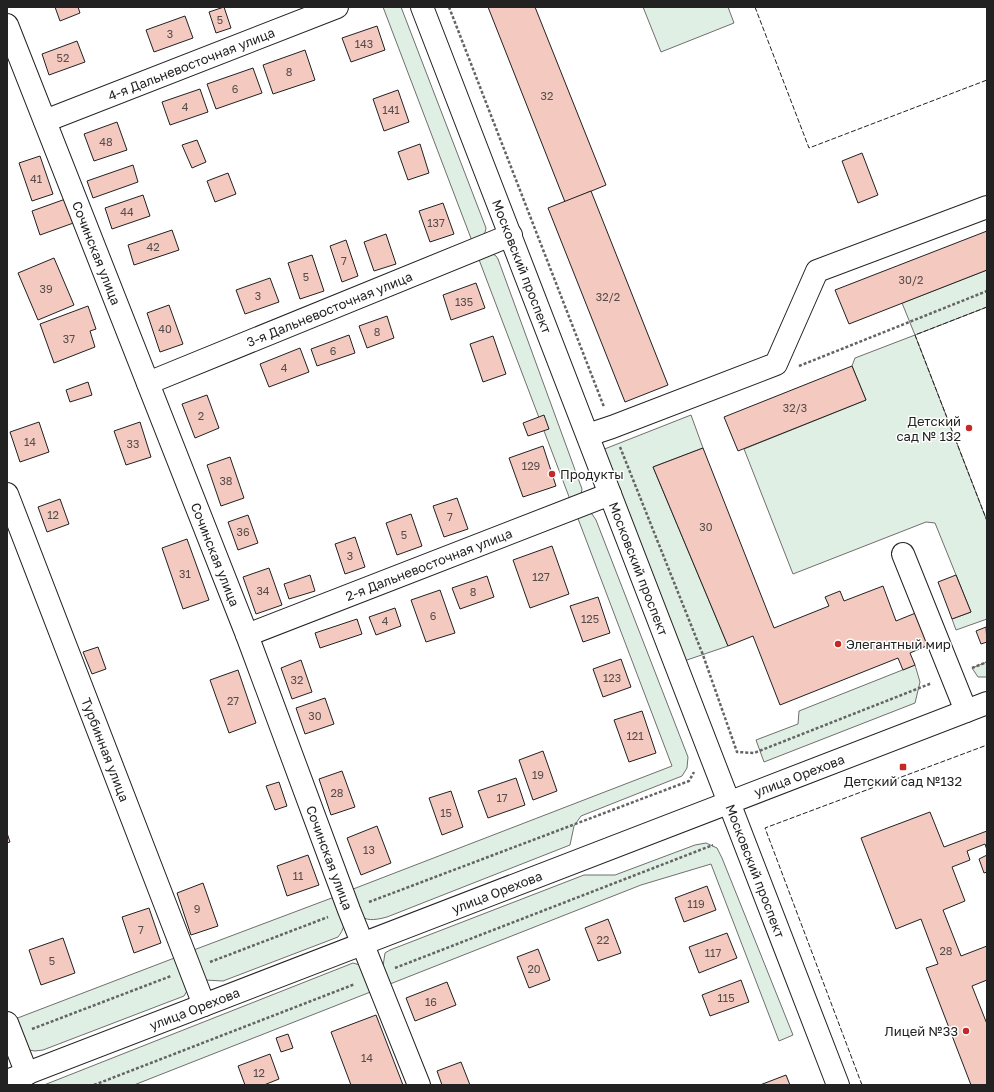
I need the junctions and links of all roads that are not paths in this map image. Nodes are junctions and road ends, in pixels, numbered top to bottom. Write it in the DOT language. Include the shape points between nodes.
graph roads {
  1 [pos="337,7"];
  2 [pos="422,7"];
  3 [pos="7,25"];
  4 [pos="45,121"];
  5 [pos="987,207"];
  6 [pos="511,235"];
  7 [pos="148,383"];
  8 [pos="588,434"];
  9 [pos="7,494"];
  10 [pos="610,494"];
  11 [pos="903,554"];
  12 [pos="247,635"];
  13 [pos="987,703"];
  14 [pos="966,711"];
  15 [pos="729,802"];
  16 [pos="362,944"];
  17 [pos="204,1006"];
  18 [pos="7,1023"];
  19 [pos="27,1074"];
  20 [pos="7,1082"];
  21 [pos="419,1085"];
  22 [pos="838,1085"];
  1 -- 4 [label="street, 4-я Дальневосточная улица"];
  2 -- 6 [label="street, Московский проспект"];
  3 -- 4 [label="street, Сочинская улица"];
  4 -- 7 [label="street, Сочинская улица"];
  5 -- 8 [label="street" via="817,271 776,364"];
  6 -- 7 [label="street, 3-я Дальневосточная улица"];
  6 -- 8 [label="street, Московский проспект"];
  7 -- 12 [label="street, Сочинская улица"];
  8 -- 10 [label="street, Московский проспект"];
  9 -- 17 [label="street, Турбинная улица"];
  10 -- 12 [label="street, 2-я Дальневосточная улица"];
  10 -- 15 [label="street, Московский проспект"];
  11 -- 14 [label="street"];
  12 -- 16 [label="street, Сочинская улица"];
  13 -- 14 [label="street, улица Орехова"];
  14 -- 15 [label="street, улица Орехова"];
  15 -- 16 [label="street, улица Орехова"];
  15 -- 22 [label="street, Московский проспект"];
  16 -- 17 [label="street, улица Орехова"];
  16 -- 21 [label="street, Сочинская улица"];
  17 -- 19 [label="street, улица Орехова"];
  18 -- 19 [label="street"];
  19 -- 20 [label="street, улица Орехова"];
}
